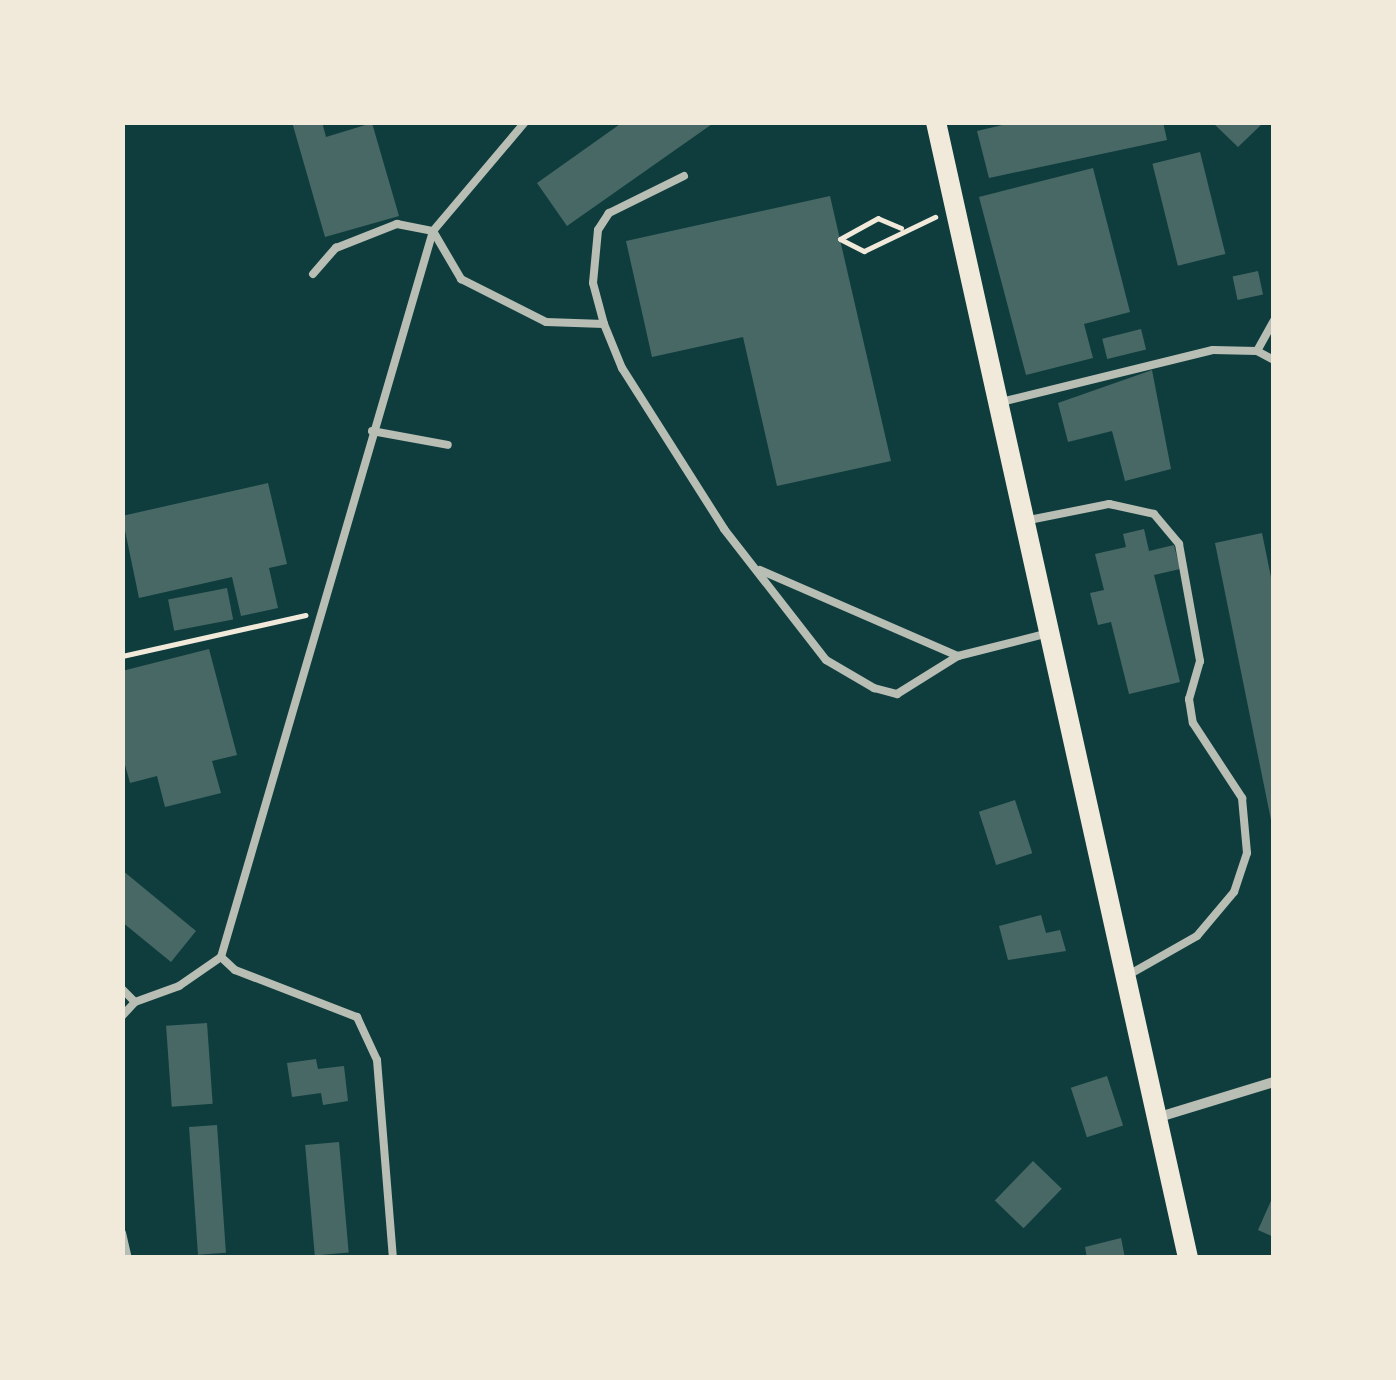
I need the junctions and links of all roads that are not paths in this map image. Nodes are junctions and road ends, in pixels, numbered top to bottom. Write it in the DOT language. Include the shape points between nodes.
graph roads {
  1 [pos="525,122"];
  2 [pos="936,122"];
  3 [pos="684,176"];
  4 [pos="433,231"];
  5 [pos="313,274"];
  6 [pos="1274,320"];
  7 [pos="604,324"];
  8 [pos="1256,350"];
  9 [pos="1274,360"];
  10 [pos="1001,402"];
  11 [pos="372,431"];
  12 [pos="448,446"];
  13 [pos="1029,520"];
  14 [pos="756,568"];
  15 [pos="791,583"];
  16 [pos="785,606"];
  17 [pos="1054,632"];
  18 [pos="958,656"];
  19 [pos="221,958"];
  20 [pos="1126,976"];
  21 [pos="122,989"];
  22 [pos="136,1002"];
  23 [pos="122,1016"];
  24 [pos="1274,1082"];
  25 [pos="1155,1118"];
  26 [pos="122,1232"];
  27 [pos="128,1258"];
  28 [pos="392,1258"];
  29 [pos="1188,1258"];
  1 -- 4 [label="lane"];
  2 -- 10 [label="main road"];
  3 -- 7 [label="lane" via="625,203 598,230 593,284"];
  4 -- 5 [label="lane" via="397,224 336,248"];
  4 -- 7 [label="lane" via="461,279 546,322"];
  4 -- 11 [label="lane"];
  6 -- 8 [label="lane"];
  7 -- 14 [label="lane" via="622,368"];
  8 -- 9 [label="lane"];
  8 -- 10 [label="lane" via="1212,350"];
  10 -- 13 [label="main road"];
  11 -- 12 [label="lane"];
  11 -- 19 [label="lane"];
  13 -- 17 [label="main road"];
  13 -- 20 [label="lane" via="1109,504 1154,514 1179,544 1200,661 1189,699 1193,723 1242,798 1247,853 1234,892 1197,936"];
  14 -- 15 [label="lane"];
  14 -- 16 [label="lane"];
  15 -- 16 [label="lane"];
  15 -- 18 [label="lane"];
  16 -- 18 [label="lane" via="826,660 874,688 898,694 919,686"];
  17 -- 18 [label="lane"];
  17 -- 20 [label="main road"];
  19 -- 22 [label="lane" via="179,986"];
  19 -- 28 [label="lane" via="235,970 357,1017 377,1060"];
  20 -- 25 [label="main road"];
  21 -- 22 [label="lane"];
  22 -- 23 [label="lane"];
  24 -- 25 [label="street"];
  25 -- 29 [label="main road"];
  26 -- 27 [label="lane"];
}
